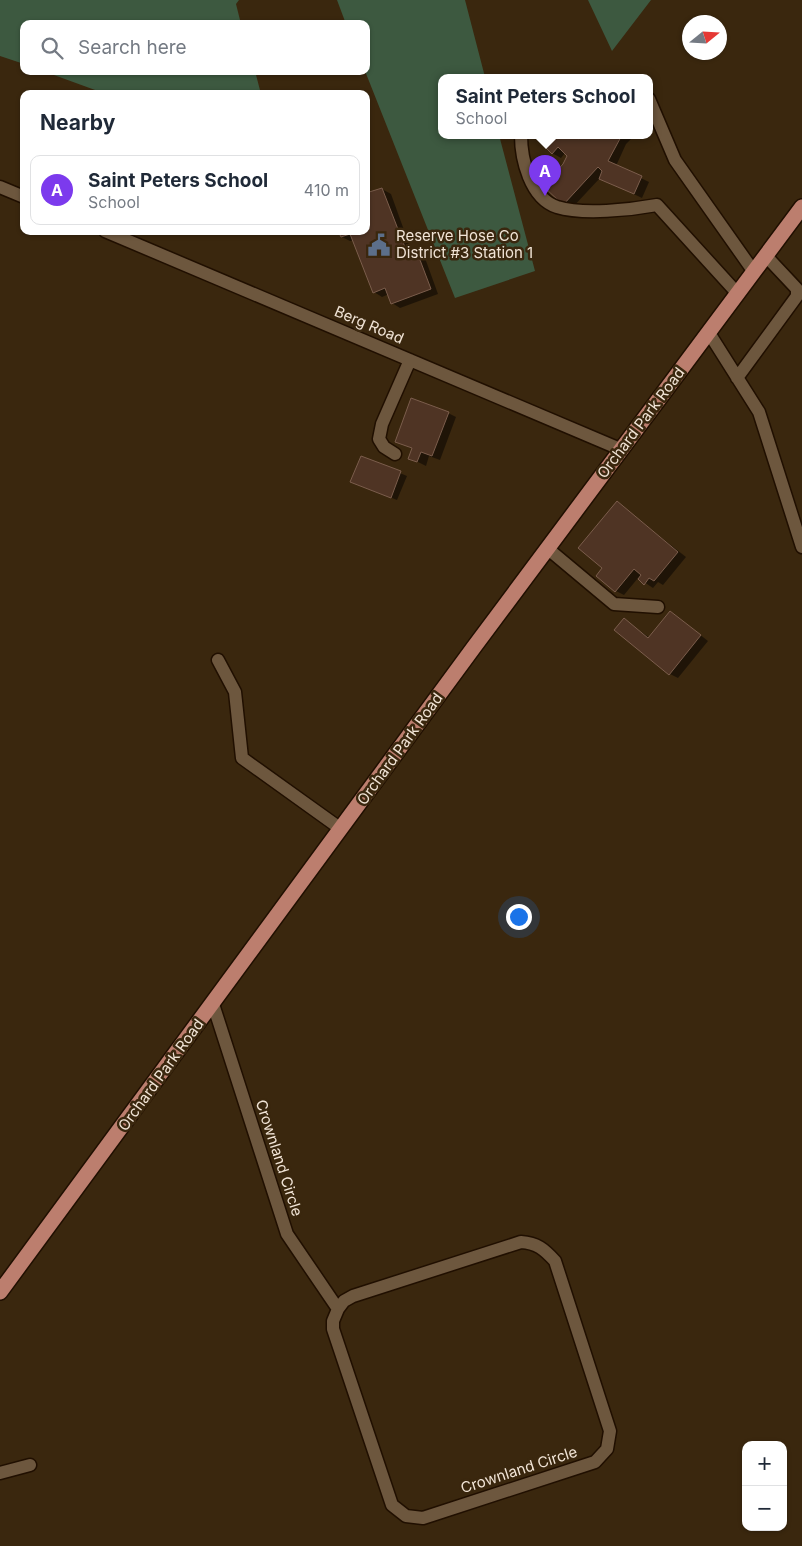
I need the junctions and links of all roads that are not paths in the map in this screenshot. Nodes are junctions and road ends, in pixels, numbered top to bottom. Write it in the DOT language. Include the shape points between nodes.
graph roads {
  1 [pos="653,109"];
  2 [pos="521,139"];
  3 [pos="0,188"];
  4 [pos="20,196"];
  5 [pos="802,207"];
  6 [pos="113,235"];
  7 [pos="766,256"];
  8 [pos="754,272"];
  9 [pos="738,294"];
  10 [pos="709,333"];
  11 [pos="410,360"];
  12 [pos="737,378"];
  13 [pos="620,449"];
  14 [pos="395,454"];
  15 [pos="802,547"];
  16 [pos="547,548"];
  17 [pos="658,607"];
  18 [pos="218,660"];
  19 [pos="341,829"];
  20 [pos="213,1004"];
  21 [pos="0,1292"];
  22 [pos="338,1310"];
  23 [pos="30,1465"];
  24 [pos="0,1473"];
  1 -- 8 [label="street" via="674,160"];
  2 -- 9 [label="street" via="521,152 531,182 555,207 579,211 657,205"];
  3 -- 4 [label="street"];
  5 -- 7 [label="main road, Orchard Park Road"];
  6 -- 11 [label="street, Berg Road"];
  7 -- 8 [label="main road, Orchard Park Road"];
  7 -- 12 [label="street" via="797,289 798,296"];
  8 -- 9 [label="main road, Orchard Park Road"];
  9 -- 10 [label="main road, Orchard Park Road"];
  10 -- 12 [label="street"];
  10 -- 13 [label="main road, Orchard Park Road"];
  11 -- 13 [label="street, Berg Road"];
  11 -- 14 [label="street" via="382,424 379,439"];
  12 -- 15 [label="street" via="759,412"];
  13 -- 16 [label="main road, Orchard Park Road"];
  16 -- 17 [label="street" via="614,604"];
  16 -- 19 [label="main road, Orchard Park Road"];
  18 -- 19 [label="street" via="235,692 242,758"];
  19 -- 20 [label="main road, Orchard Park Road"];
  20 -- 21 [label="main road, Orchard Park Road"];
  20 -- 22 [label="street, Crownland Circle" via="287,1234"];
  22 -- 22 [label="street, Crownland Circle" via="353,1296 521,1242 541,1246 555,1261 610,1431 607,1449 595,1462 423,1518 406,1516 392,1505 333,1329"];
  23 -- 24 [label="street"];
}
